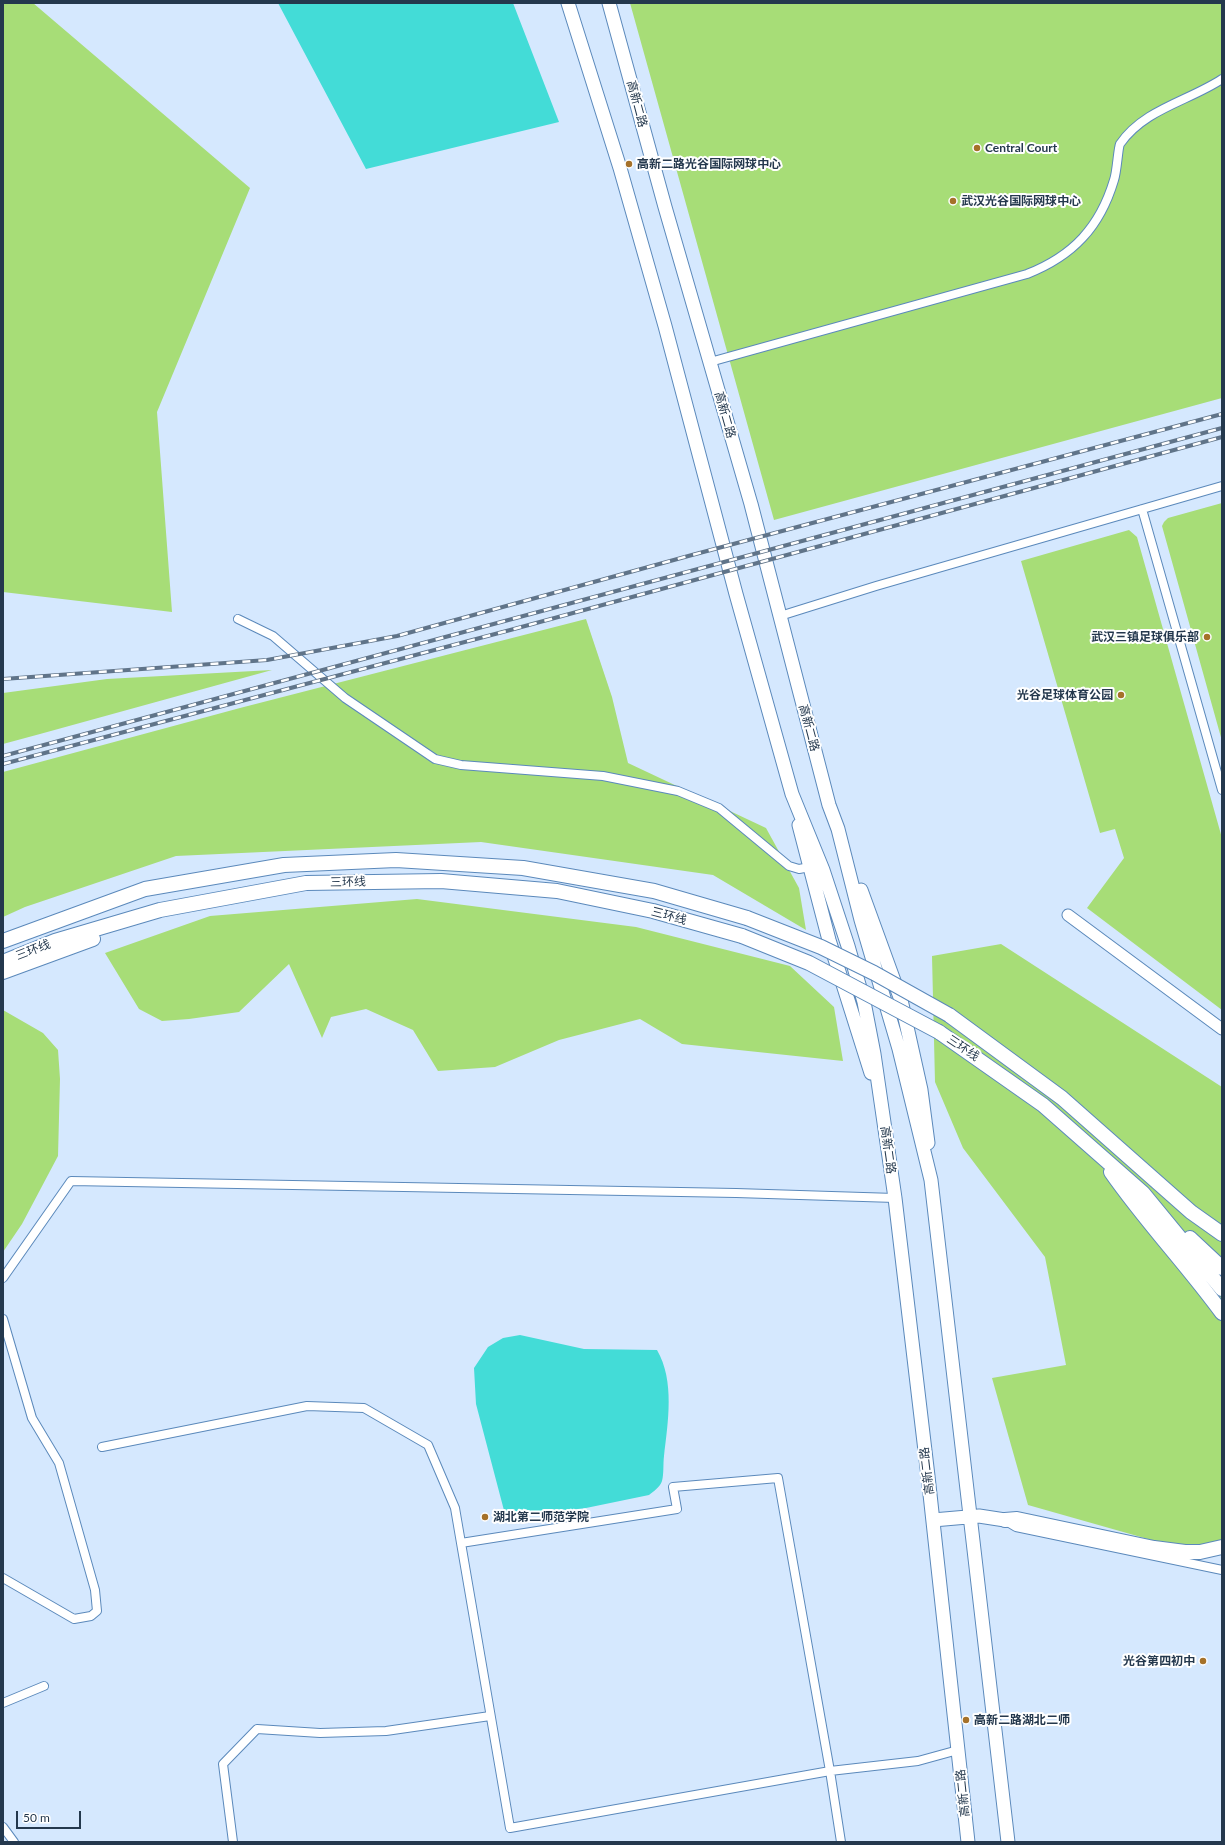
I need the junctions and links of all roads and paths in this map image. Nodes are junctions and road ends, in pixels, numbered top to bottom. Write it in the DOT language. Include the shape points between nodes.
graph roads {
  1 [pos="568,3"];
  2 [pos="609,3"];
  3 [pos="1222,79"];
  4 [pos="710,362"];
  5 [pos="1222,486"];
  6 [pos="1142,509"];
  7 [pos="780,616"];
  8 [pos="238,619"];
  9 [pos="1222,790"];
  10 [pos="792,794"];
  11 [pos="810,867"];
  12 [pos="160,910"];
  13 [pos="83,912"];
  14 [pos="1068,915"];
  15 [pos="3,931"];
  16 [pos="3,941"];
  17 [pos="3,962"];
  18 [pos="3,972"];
  19 [pos="1222,1029"];
  20 [pos="880,1101"];
  21 [pos="1097,1152"];
  22 [pos="1143,1193"];
  23 [pos="895,1198"];
  24 [pos="1222,1234"];
  25 [pos="1222,1268"];
  26 [pos="3,1278"];
  27 [pos="1222,1288"];
  28 [pos="1222,1313"];
  29 [pos="3,1320"];
  30 [pos="102,1447"];
  31 [pos="971,1516"];
  32 [pos="933,1520"];
  33 [pos="1005,1520"];
  34 [pos="460,1543"];
  35 [pos="1222,1548"];
  36 [pos="1222,1570"];
  37 [pos="3,1578"];
  38 [pos="44,1686"];
  39 [pos="3,1703"];
  40 [pos="490,1716"];
  41 [pos="958,1750"];
  42 [pos="830,1771"];
  43 [pos="3,1827"];
  44 [pos="14,1842"];
  45 [pos="232,1842"];
  46 [pos="841,1842"];
  47 [pos="968,1842"];
  48 [pos="1008,1842"];
  1 -- 10 [label="main road, 高新二路" via="620,168"];
  2 -- 4 [label="main road, 高新二路"];
  3 -- 4 [label="street" via="1195,95 1153,114 1119,145 1115,178 1096,223 1073,248 1049,264 1011,279"];
  4 -- 7 [label="main road, 高新二路"];
  5 -- 6 [label="street"];
  6 -- 7 [label="street"];
  6 -- 9 [label="street"];
  7 -- 31 [label="main road, 高新二路" via="829,805 838,829 861,920 899,1049 932,1180"];
  8 -- 11 [label="street" via="273,636 345,698 435,759 461,765 603,776 678,791 719,808 789,866"];
  10 -- 11 [label="main road, 高新二路"];
  10 -- 20 [label="main road, 高新二路" via="823,870 848,946 864,1002"];
  11 -- 20 [label="main road, 高新二路" via="831,947"];
  12 -- 17 [label="highway, 三环线" via="73,935"];
  12 -- 18 [label="highway" via="99,937"];
  12 -- 21 [label="highway, 三环线, bridge" via="306,883 441,881 556,891 653,911 742,936 809,963 939,1032 1043,1105"];
  13 -- 15 [label="highway"];
  13 -- 16 [label="highway, 三环线"];
  13 -- 24 [label="highway, 三环线, bridge" via="145,889 284,865 396,860 523,868 654,891 747,918 821,947 949,1015 1062,1098 1191,1212"];
  14 -- 19 [label="street"];
  20 -- 23 [label="main road, 高新二路"];
  21 -- 22 [label="highway, 三环线"];
  21 -- 28 [label="highway" via="1124,1191"];
  22 -- 25 [label="highway"];
  22 -- 27 [label="highway, 三环线"];
  23 -- 26 [label="street" via="71,1181"];
  23 -- 32 [label="main road, 高新二路"];
  29 -- 37 [label="street" via="32,1418 59,1463 95,1590 98,1611 91,1616 74,1619"];
  30 -- 34 [label="street" via="307,1406 364,1408 428,1445 455,1508"];
  31 -- 32 [label="main road"];
  31 -- 33 [label="main road"];
  31 -- 48 [label="main road, 高新二路"];
  32 -- 41 [label="main road, 高新二路"];
  33 -- 35 [label="highway" via="1017,1519 1168,1550 1200,1552"];
  33 -- 36 [label="street" via="1016,1527"];
  34 -- 40 [label="street"];
  34 -- 42 [label="street" via="677,1509 673,1487 778,1478"];
  38 -- 39 [label="street"];
  40 -- 42 [label="street" via="510,1828"];
  40 -- 45 [label="street" via="386,1731 320,1733 257,1729 223,1764"];
  41 -- 42 [label="street" via="918,1761"];
  41 -- 47 [label="main road, 高新二路"];
  42 -- 46 [label="street"];
  43 -- 44 [label="street"];
}
